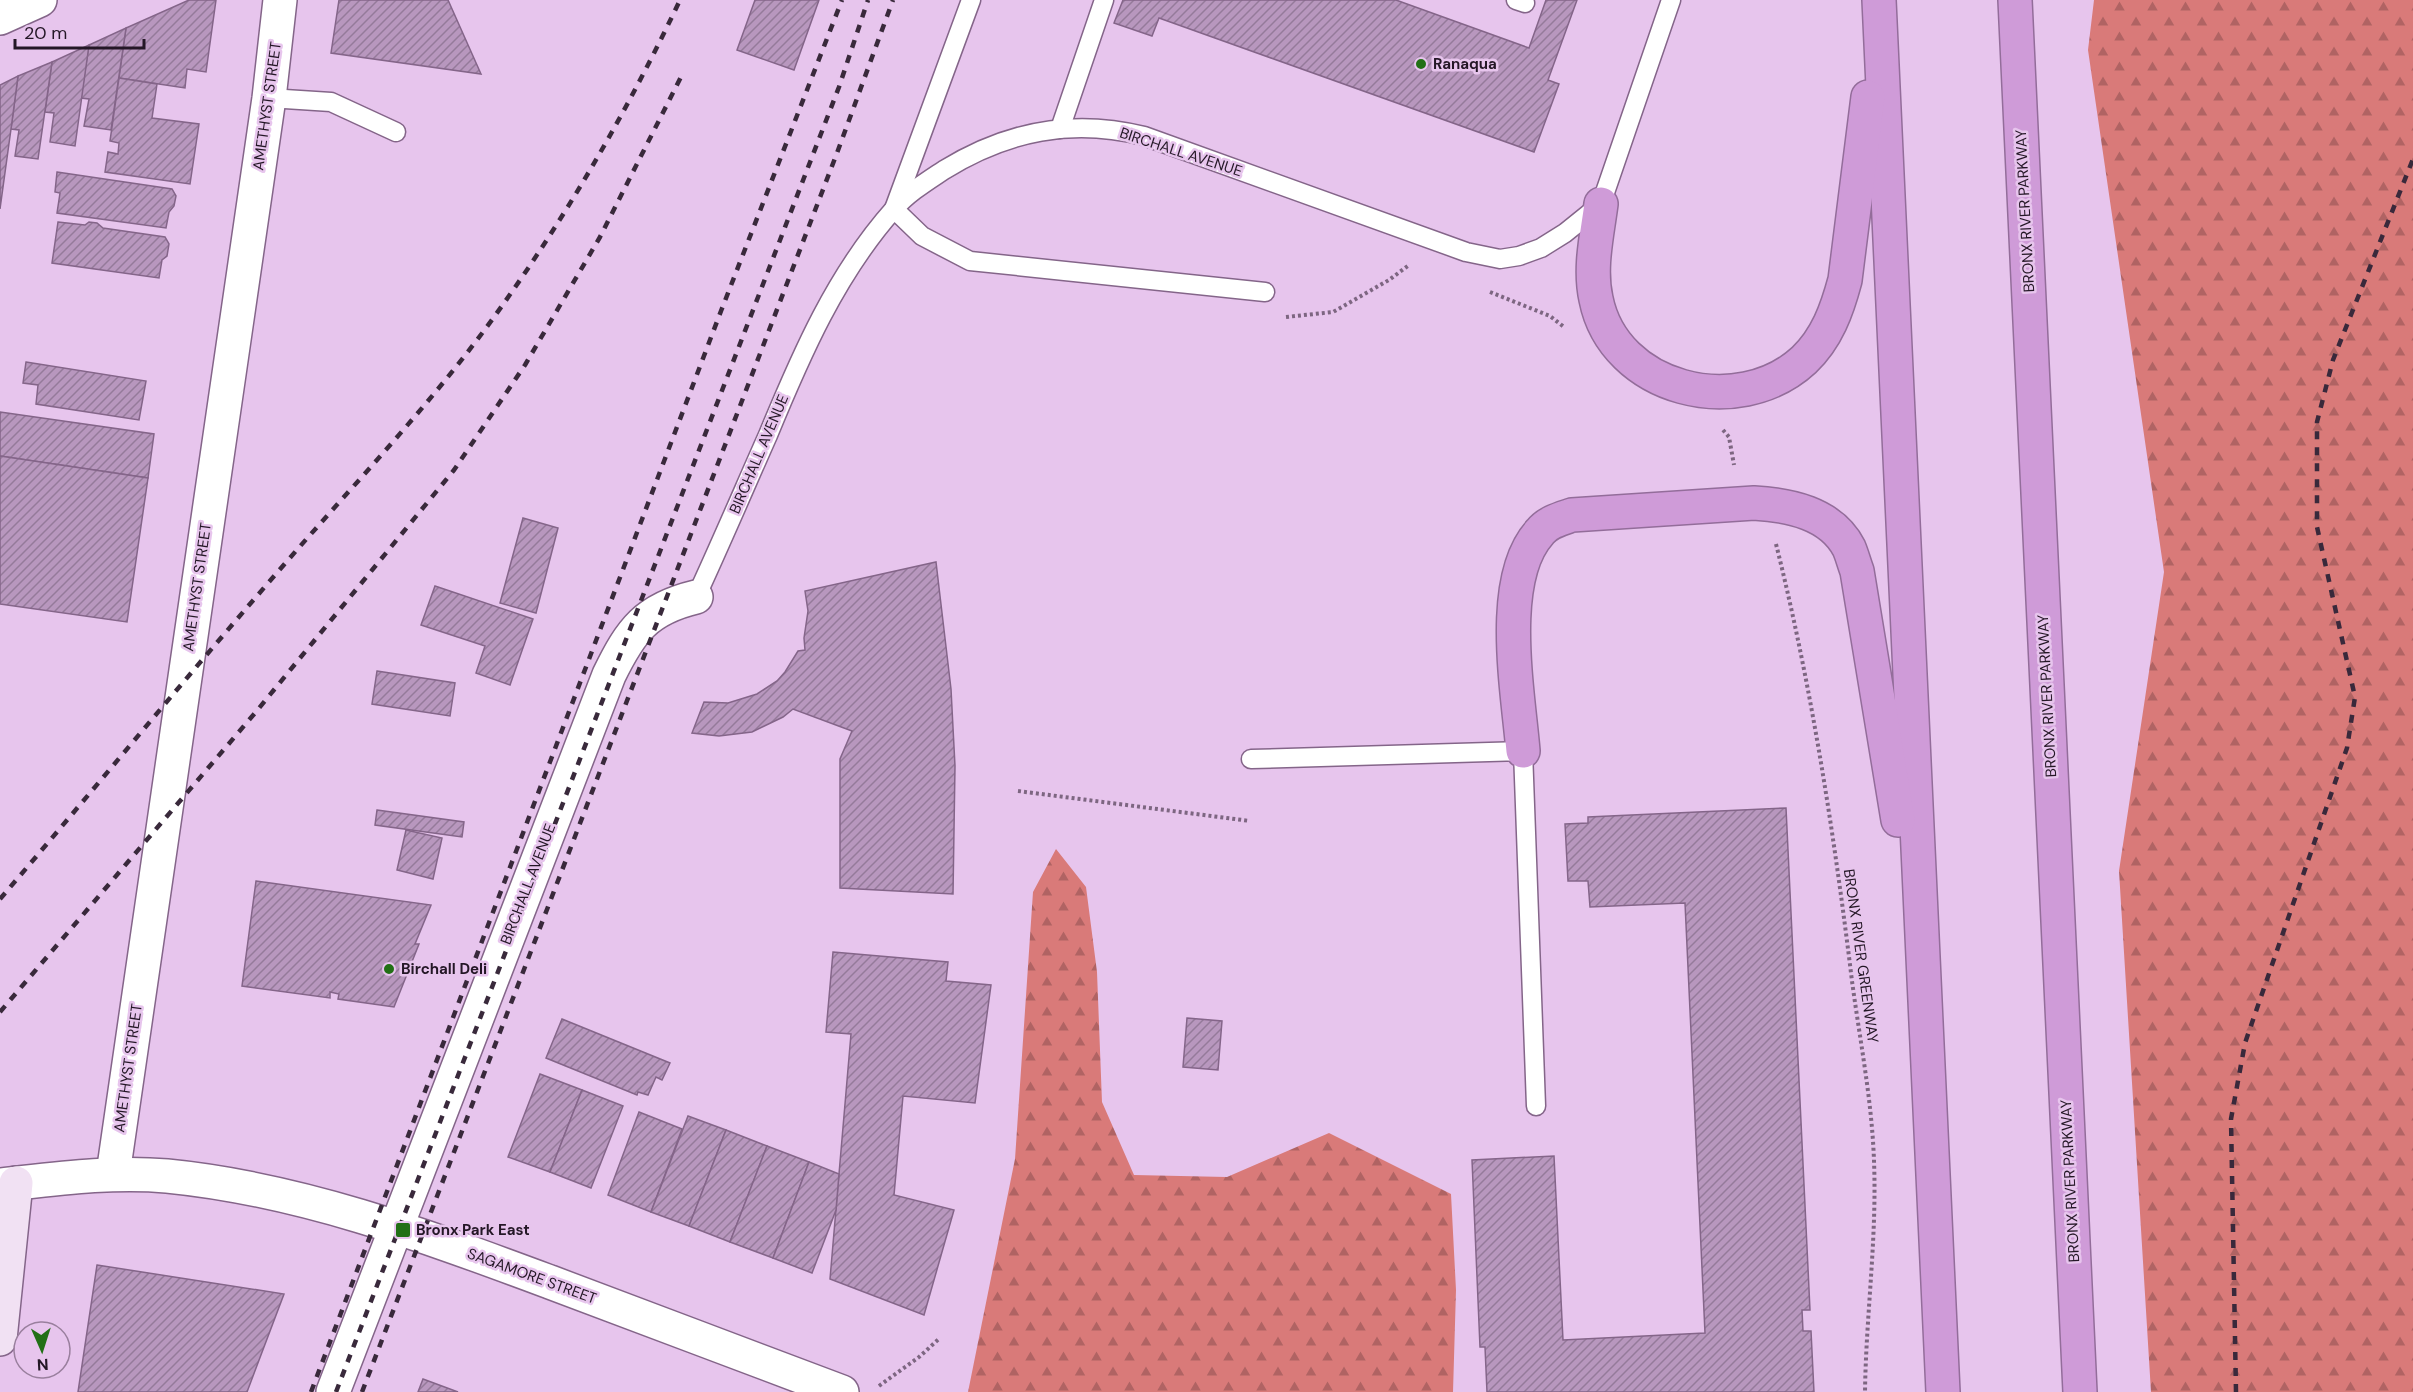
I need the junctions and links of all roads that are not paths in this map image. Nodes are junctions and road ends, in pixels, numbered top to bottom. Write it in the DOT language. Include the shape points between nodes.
graph roads {
  1 [pos="40,0"];
  2 [pos="280,0"];
  3 [pos="970,0"];
  4 [pos="1104,0"];
  5 [pos="1671,0"];
  6 [pos="2015,0"];
  7 [pos="1879,3"];
  8 [pos="0,18"];
  9 [pos="269,98"];
  10 [pos="1060,129"];
  11 [pos="396,132"];
  12 [pos="1601,204"];
  13 [pos="894,209"];
  14 [pos="1265,292"];
  15 [pos="696,597"];
  16 [pos="1523,751"];
  17 [pos="1251,759"];
  18 [pos="1923,965"];
  19 [pos="1536,1106"];
  20 [pos="113,1174"];
  21 [pos="8,1184"];
  22 [pos="396,1227"];
  23 [pos="0,1339"];
  24 [pos="333,1392"];
  25 [pos="842,1392"];
  26 [pos="1943,1392"];
  27 [pos="2080,1392"];
  1 -- 8 [label="street"];
  2 -- 9 [label="street, AMETHYST STREET"];
  3 -- 13 [label="lane"];
  4 -- 10 [label="lane"];
  5 -- 12 [label="lane"];
  6 -- 27 [label="highway, BRONX RIVER PARKWAY"];
  7 -- 12 [label="highway" via="1845,280 1831,325 1792,370 1748,389 1704,391 1678,386 1640,368 1610,337 1595,299 1593,275"];
  7 -- 18 [label="highway"];
  9 -- 11 [label="lane" via="331,102"];
  9 -- 20 [label="street, AMETHYST STREET"];
  10 -- 12 [label="lane, BIRCHALL AVENUE" via="1115,129 1144,136 1466,252 1500,258 1541,248"];
  10 -- 13 [label="lane, BIRCHALL AVENUE" via="986,147 915,189"];
  13 -- 14 [label="lane" via="922,236 970,261"];
  13 -- 15 [label="lane, BIRCHALL AVENUE" via="842,281 802,353"];
  15 -- 22 [label="street, BIRCHALL AVENUE" via="655,612 639,625 609,675"];
  16 -- 17 [label="lane"];
  16 -- 18 [label="highway" via="1514,602 1522,561 1548,524 1572,515 1754,503 1780,504 1820,519 1835,530 1848,548 1857,571"];
  16 -- 19 [label="lane"];
  18 -- 26 [label="highway"];
  20 -- 21 [label="street, SAGAMORE STREET"];
  20 -- 22 [label="street, SAGAMORE STREET" via="166,1176 306,1200"];
  21 -- 23 [label="main road"];
  22 -- 24 [label="street, BIRCHALL AVENUE"];
  22 -- 25 [label="street, SAGAMORE STREET"];
}
